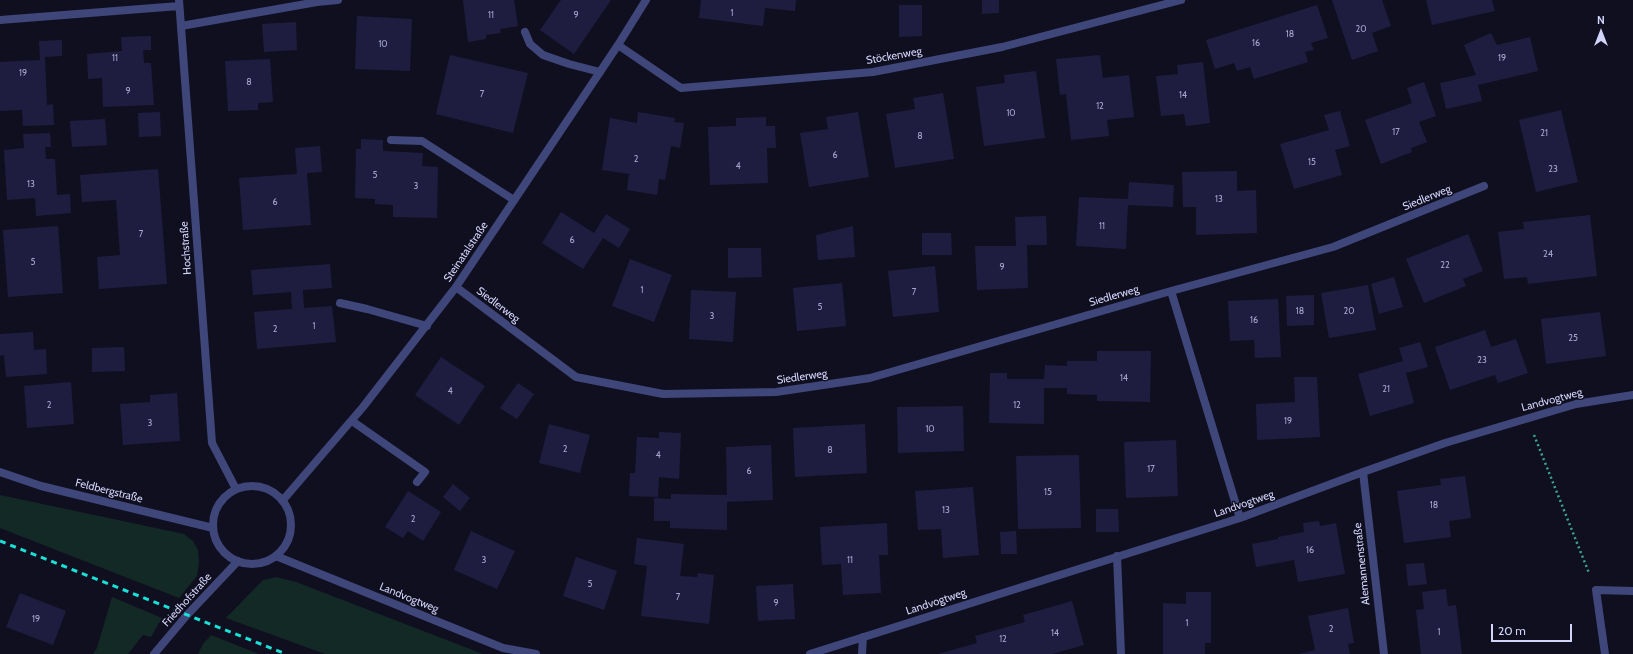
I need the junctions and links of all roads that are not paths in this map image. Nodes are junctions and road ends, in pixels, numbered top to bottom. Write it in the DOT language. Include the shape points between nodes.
graph roads {
  1 [pos="338,0"];
  2 [pos="646,0"];
  3 [pos="1181,0"];
  4 [pos="179,3"];
  5 [pos="0,20"];
  6 [pos="181,26"];
  7 [pos="525,32"];
  8 [pos="618,45"];
  9 [pos="600,72"];
  10 [pos="391,140"];
  11 [pos="1484,186"];
  12 [pos="514,200"];
  13 [pos="456,287"];
  14 [pos="1171,291"];
  15 [pos="340,303"];
  16 [pos="427,326"];
  17 [pos="1633,395"];
  18 [pos="352,421"];
  19 [pos="0,472"];
  20 [pos="1363,472"];
  21 [pos="417,482"];
  22 [pos="236,489"];
  23 [pos="283,500"];
  24 [pos="1240,518"];
  25 [pos="213,528"];
  26 [pos="276,556"];
  27 [pos="1117,556"];
  28 [pos="238,561"];
  29 [pos="1633,591"];
  30 [pos="863,637"];
  31 [pos="154,654"];
  32 [pos="536,654"];
  33 [pos="810,654"];
  34 [pos="862,654"];
  35 [pos="1121,654"];
  36 [pos="1384,654"];
  37 [pos="1605,654"];
  1 -- 6 [label="street"];
  2 -- 8 [label="street, Steinatalstraße"];
  3 -- 8 [label="street, Stöckenweg" via="1002,47 873,72 681,88"];
  4 -- 5 [label="street"];
  4 -- 6 [label="street, Hochstraße"];
  6 -- 22 [label="street, Hochstraße" via="212,443"];
  7 -- 9 [label="street" via="530,44 543,55"];
  8 -- 9 [label="street, Steinatalstraße"];
  9 -- 12 [label="street, Steinatalstraße"];
  10 -- 12 [label="street" via="422,141"];
  11 -- 14 [label="street, Siedlerweg" via="1333,247"];
  12 -- 13 [label="street, Steinatalstraße"];
  13 -- 14 [label="street, Siedlerweg" via="576,377 663,394 776,392 870,378"];
  13 -- 16 [label="street, Steinatalstraße"];
  14 -- 24 [label="street"];
  15 -- 16 [label="street"];
  16 -- 18 [label="street, Steinatalstraße"];
  17 -- 20 [label="street, Landvogtweg" via="1576,404 1528,417"];
  18 -- 21 [label="street" via="425,472"];
  18 -- 23 [label="street, Steinatalstraße"];
  19 -- 25 [label="street, Feldbergstraße" via="41,486"];
  20 -- 24 [label="street, Landvogtweg"];
  20 -- 36 [label="street, Alemannenstraße"];
  22 -- 23 [label="street" via="262,487"];
  22 -- 25 [label="street" via="218,505"];
  23 -- 26 [label="street" via="289,511 290,530 285,547"];
  24 -- 27 [label="street, Landvogtweg"];
  25 -- 28 [label="street" via="215,539 221,548"];
  26 -- 28 [label="street" via="264,562 251,564"];
  26 -- 32 [label="street, Landvogtweg" via="503,648"];
  27 -- 30 [label="street, Landvogtweg"];
  27 -- 35 [label="street"];
  28 -- 31 [label="street, Friedhofstraße"];
  29 -- 37 [label="street" via="1596,590"];
  30 -- 33 [label="street, Landvogtweg"];
  30 -- 34 [label="street"];
}
